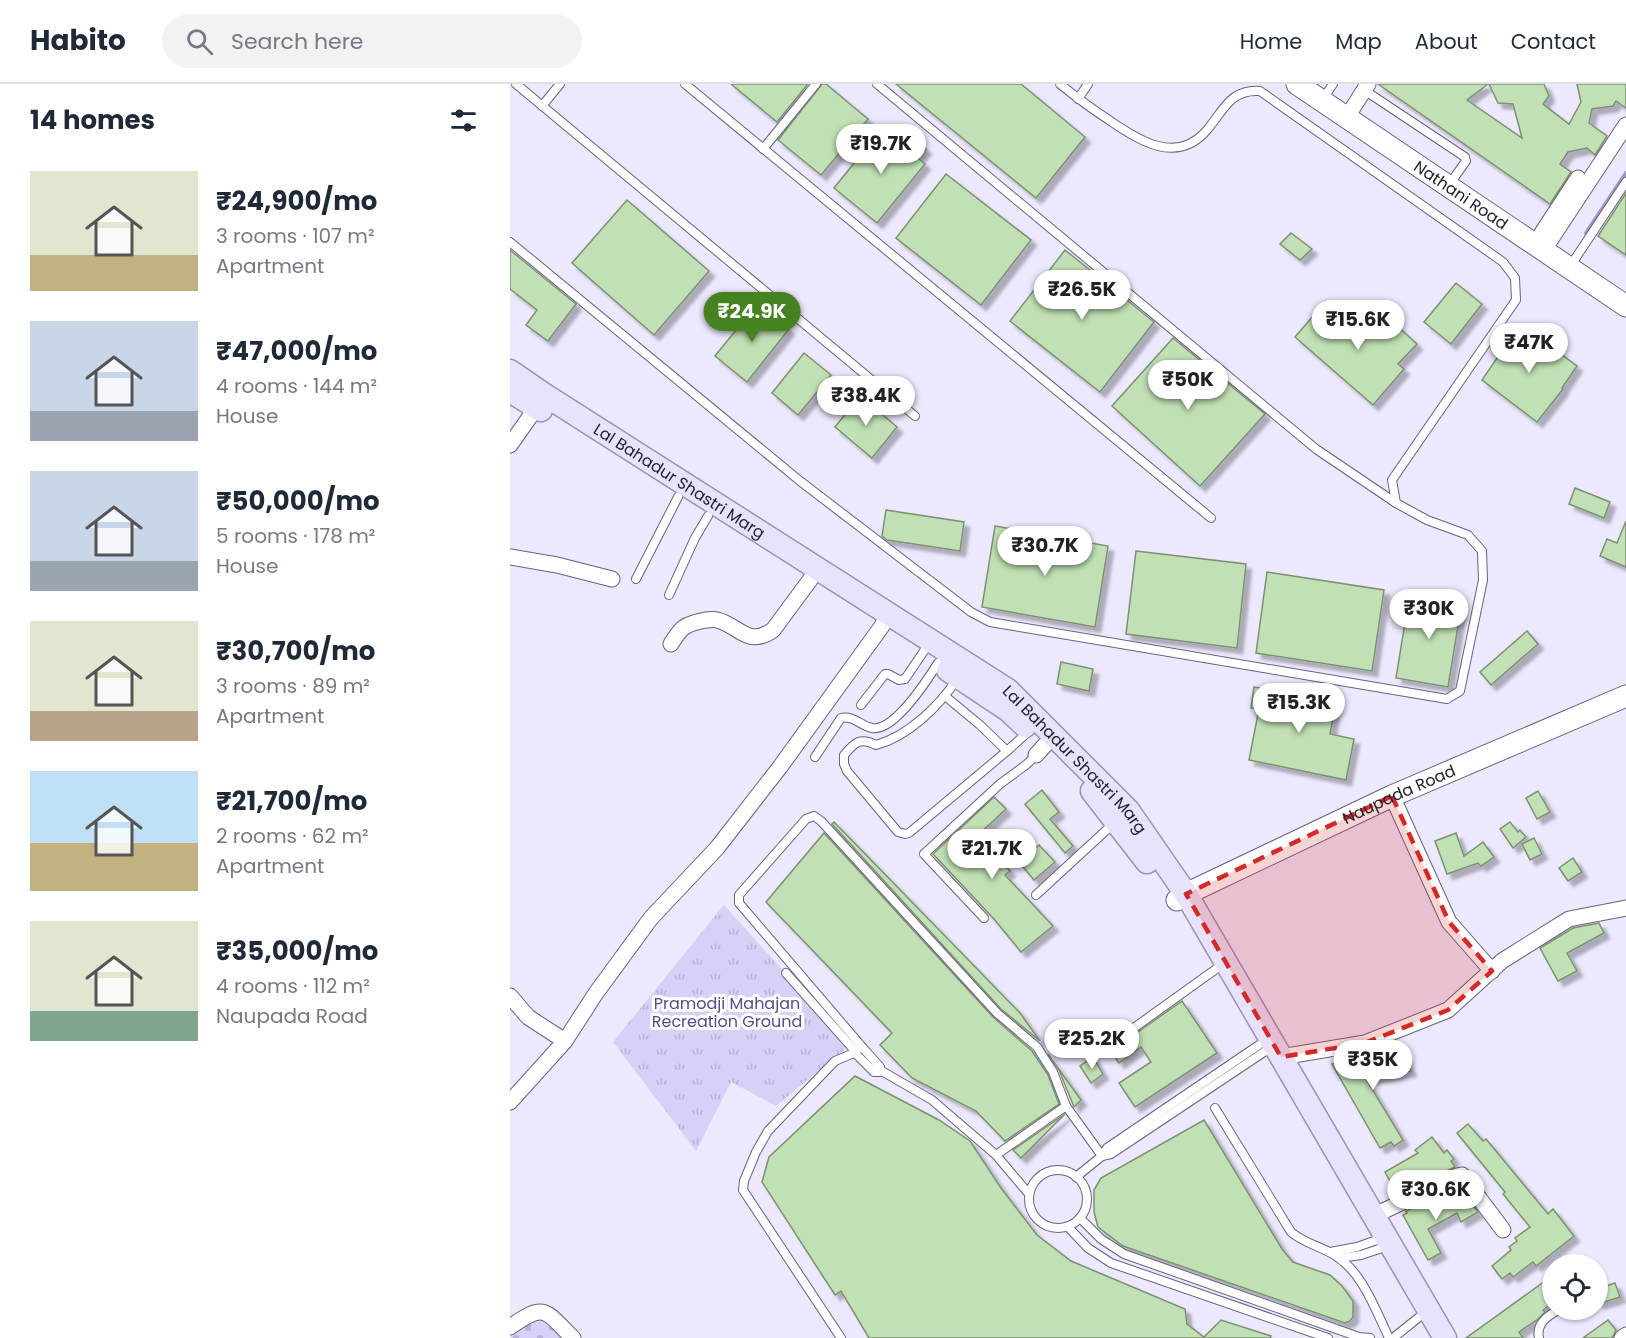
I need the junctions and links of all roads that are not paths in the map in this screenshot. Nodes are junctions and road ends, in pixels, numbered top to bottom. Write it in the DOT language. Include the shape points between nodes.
graph roads {
  1 [pos="516,84"];
  2 [pos="560,84"];
  3 [pos="685,84"];
  4 [pos="816,84"];
  5 [pos="878,84"];
  6 [pos="1060,84"];
  7 [pos="1088,84"];
  8 [pos="1363,86"];
  9 [pos="1314,88"];
  10 [pos="1078,99"];
  11 [pos="542,106"];
  12 [pos="1345,112"];
  13 [pos="1626,125"];
  14 [pos="763,149"];
  15 [pos="1452,181"];
  16 [pos="1626,182"];
  17 [pos="510,242"];
  18 [pos="1541,243"];
  19 [pos="1575,264"];
  20 [pos="1625,300"];
  21 [pos="510,371"];
  22 [pos="510,391"];
  23 [pos="541,401"];
  24 [pos="915,416"];
  25 [pos="510,445"];
  26 [pos="678,497"];
  27 [pos="1396,503"];
  28 [pos="708,516"];
  29 [pos="1211,518"];
  30 [pos="510,557"];
  31 [pos="612,579"];
  32 [pos="636,579"];
  33 [pos="810,580"];
  34 [pos="669,595"];
  35 [pos="885,620"];
  36 [pos="671,644"];
  37 [pos="931,652"];
  38 [pos="959,677"];
  39 [pos="945,696"];
  40 [pos="1626,696"];
  41 [pos="1004,697"];
  42 [pos="861,705"];
  43 [pos="1037,743"];
  44 [pos="1007,751"];
  45 [pos="815,757"];
  46 [pos="1392,796"];
  47 [pos="1122,816"];
  48 [pos="1036,895"];
  49 [pos="1181,897"];
  50 [pos="1626,908"];
  51 [pos="984,918"];
  52 [pos="1216,969"];
  53 [pos="1492,971"];
  54 [pos="786,973"];
  55 [pos="510,996"];
  56 [pos="1131,1030"];
  57 [pos="566,1041"];
  58 [pos="859,1050"];
  59 [pos="1268,1052"];
  60 [pos="510,1102"];
  61 [pos="1066,1106"];
  62 [pos="1215,1108"];
  63 [pos="996,1155"];
  64 [pos="1102,1156"];
  65 [pos="1076,1177"];
  66 [pos="1029,1194"];
  67 [pos="1373,1216"];
  68 [pos="1080,1218"];
  69 [pos="1068,1227"];
  70 [pos="1503,1230"];
  71 [pos="1376,1245"];
  72 [pos="1330,1252"];
  73 [pos="1340,1258"];
  74 [pos="1418,1318"];
  75 [pos="1543,1320"];
  76 [pos="510,1327"];
  77 [pos="1626,1335"];
  78 [pos="573,1338"];
  79 [pos="841,1338"];
  80 [pos="1328,1338"];
  81 [pos="1370,1338"];
  82 [pos="1391,1338"];
  83 [pos="1429,1338"];
  84 [pos="1445,1338"];
  85 [pos="1539,1338"];
  86 [pos="1622,1338"];
  1 -- 11 [label="lane"];
  2 -- 11 [label="lane"];
  3 -- 14 [label="lane"];
  4 -- 14 [label="lane"];
  5 -- 27 [label="lane" via="1316,449"];
  6 -- 10 [label="lane"];
  7 -- 10 [label="lane"];
  8 -- 12 [label="street"];
  8 -- 15 [label="lane" via="1466,158"];
  9 -- 12 [label="street, Nathani Road"];
  10 -- 27 [label="lane" via="1133,137 1174,149 1190,144 1206,131 1233,97 1260,91 1503,262 1515,278 1516,300 1392,480"];
  11 -- 24 [label="lane"];
  12 -- 15 [label="street, Nathani Road"];
  13 -- 18 [label="street"];
  14 -- 29 [label="lane"];
  15 -- 18 [label="street, Nathani Road"];
  16 -- 19 [label="lane"];
  17 -- 27 [label="lane" via="800,481 971,612 990,622 1447,699 1460,691 1483,580 1482,551 1468,535"];
  18 -- 19 [label="street, Nathani Road"];
  19 -- 20 [label="street, Nathani Road"];
  21 -- 23 [label="main road, Lal Bahadur Shastri Marg"];
  22 -- 23 [label="main road, Lal Bahadur Shastri Marg"];
  23 -- 25 [label="street"];
  23 -- 26 [label="main road, Lal Bahadur Shastri Marg"];
  23 -- 35 [label="main road, Lal Bahadur Shastri Marg"];
  26 -- 28 [label="main road, Lal Bahadur Shastri Marg"];
  26 -- 32 [label="lane"];
  28 -- 33 [label="main road, Lal Bahadur Shastri Marg"];
  28 -- 34 [label="lane"];
  30 -- 31 [label="street"];
  33 -- 35 [label="main road, Lal Bahadur Shastri Marg"];
  33 -- 36 [label="street" via="764,636 740,632 717,620 703,621 683,627"];
  35 -- 37 [label="main road, Lal Bahadur Shastri Marg"];
  35 -- 57 [label="street" via="717,848 638,935"];
  37 -- 38 [label="main road, Lal Bahadur Shastri Marg"];
  37 -- 41 [label="main road, Lal Bahadur Shastri Marg"];
  37 -- 42 [label="lane" via="905,679 885,674"];
  37 -- 45 [label="lane" via="905,710 879,728 842,718"];
  38 -- 39 [label="lane"];
  38 -- 41 [label="main road, Lal Bahadur Shastri Marg"];
  39 -- 44 [label="lane"];
  39 -- 44 [label="lane" via="905,731 876,745 859,741 844,755 847,771 898,832 909,833"];
  40 -- 46 [label="street, Naupada Road"];
  41 -- 43 [label="main road, Lal Bahadur Shastri Marg"];
  41 -- 47 [label="main road, Lal Bahadur Shastri Marg"];
  43 -- 44 [label="lane"];
  43 -- 47 [label="main road, Lal Bahadur Shastri Marg"];
  43 -- 51 [label="lane" via="1027,764 924,854"];
  46 -- 49 [label="street, Naupada Road"];
  46 -- 53 [label="street" via="1449,922"];
  47 -- 48 [label="lane"];
  47 -- 49 [label="main road, Lal Bahadur Shastri Marg"];
  49 -- 52 [label="main road, Lal Bahadur Shastri Marg"];
  49 -- 59 [label="main road, Lal Bahadur Shastri Marg"];
  50 -- 53 [label="street" via="1569,919 1528,943"];
  52 -- 56 [label="lane"];
  52 -- 59 [label="main road, Lal Bahadur Shastri Marg"];
  53 -- 59 [label="street" via="1448,1010 1365,1043"];
  54 -- 58 [label="lane"];
  55 -- 57 [label="street" via="528,1017"];
  57 -- 60 [label="street"];
  58 -- 61 [label="lane" via="739,903 740,895 806,819 814,816 997,1014 1037,1047 1053,1072"];
  58 -- 63 [label="lane" via="880,1070 932,1100"];
  58 -- 79 [label="lane" via="835,1061 768,1131 743,1190"];
  59 -- 64 [label="lane" via="1111,1154"];
  59 -- 67 [label="main road, Lal Bahadur Shastri Marg"];
  59 -- 71 [label="main road, Lal Bahadur Shastri Marg"];
  61 -- 63 [label="lane"];
  61 -- 64 [label="lane"];
  62 -- 72 [label="lane" via="1291,1232 1300,1240"];
  63 -- 66 [label="lane"];
  64 -- 65 [label="lane"];
  65 -- 66 [label="lane" via="1063,1171 1047,1172 1032,1185"];
  65 -- 68 [label="lane" via="1083,1185 1087,1204"];
  66 -- 69 [label="lane" via="1036,1219 1051,1228"];
  67 -- 70 [label="street" via="1462,1175"];
  67 -- 84 [label="main road, Lal Bahadur Shastri Marg"];
  68 -- 69 [label="lane"];
  68 -- 81 [label="lane" via="1124,1254"];
  69 -- 80 [label="lane" via="1088,1248 1111,1263"];
  71 -- 72 [label="lane"];
  71 -- 73 [label="lane" via="1361,1255"];
  71 -- 74 [label="main road, Lal Bahadur Shastri Marg"];
  72 -- 73 [label="lane"];
  73 -- 82 [label="lane" via="1366,1291"];
  74 -- 82 [label="lane"];
  74 -- 83 [label="main road, Lal Bahadur Shastri Marg"];
  75 -- 85 [label="lane"];
  76 -- 78 [label="street" via="539,1310"];
  77 -- 86 [label="street"];
}
